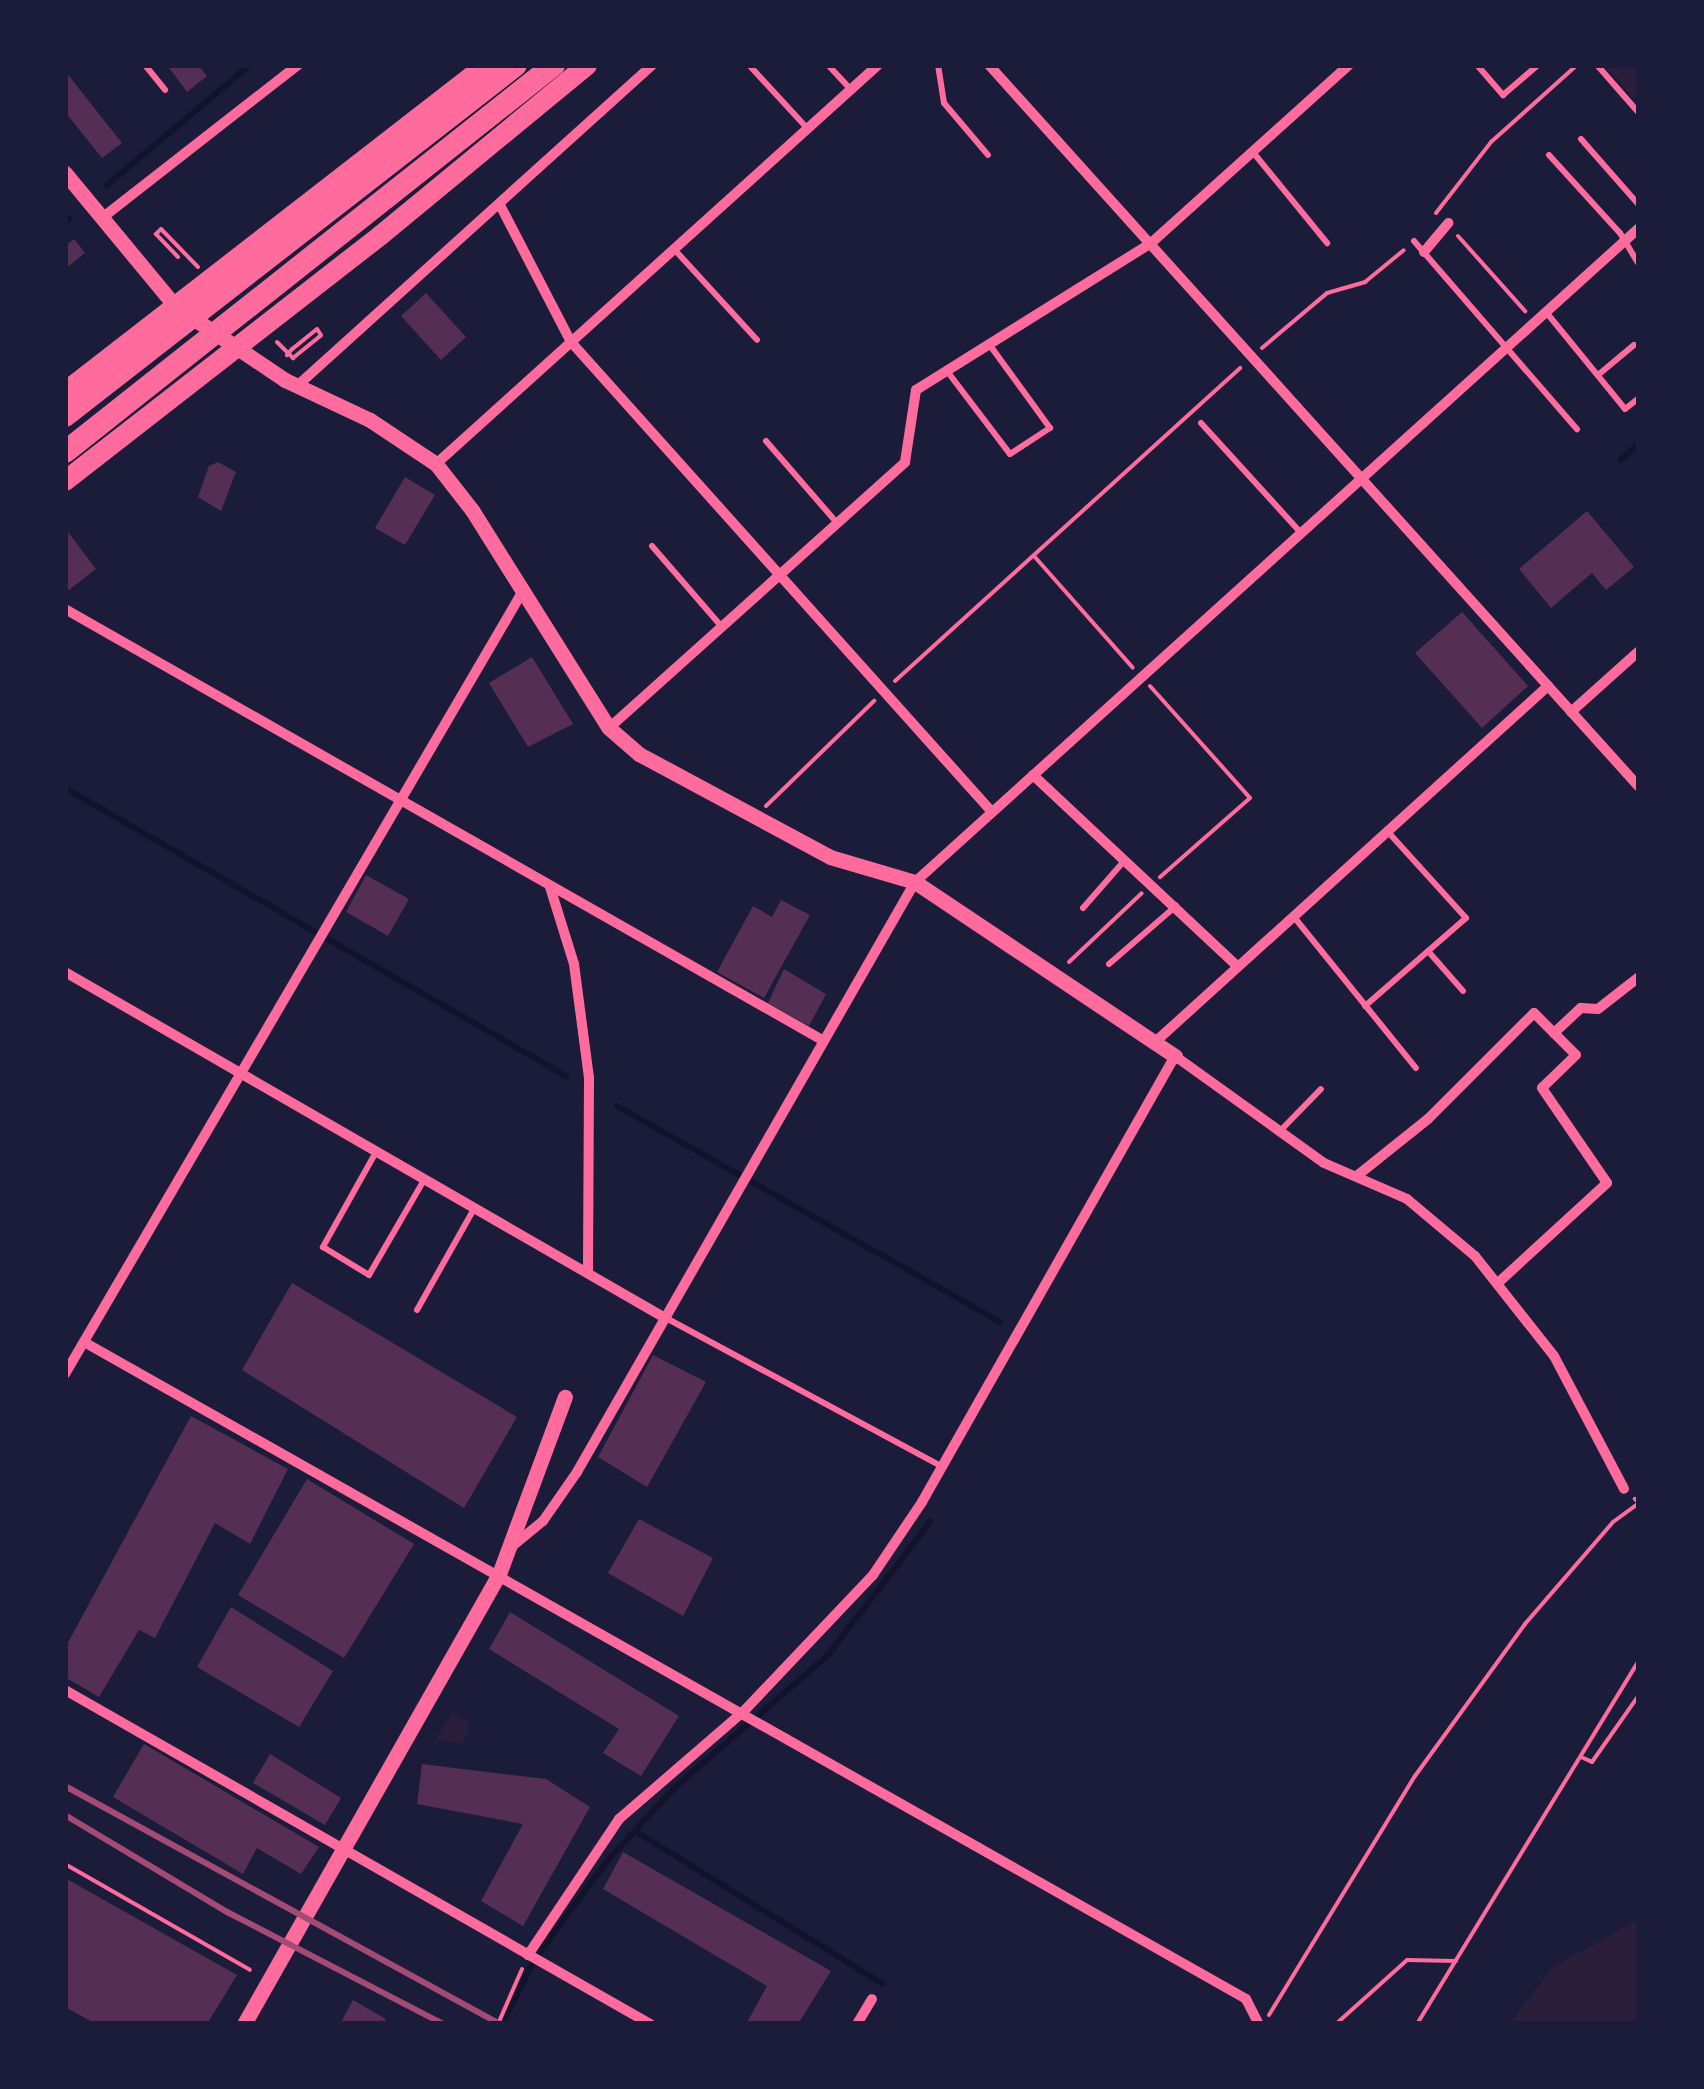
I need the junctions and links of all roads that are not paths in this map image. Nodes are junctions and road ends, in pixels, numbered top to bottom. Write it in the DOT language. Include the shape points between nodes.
graph roads {
  1 [pos="146,65"];
  2 [pos="298,65"];
  3 [pos="486,65"];
  4 [pos="516,65"];
  5 [pos="554,65"];
  6 [pos="587,65"];
  7 [pos="652,65"];
  8 [pos="749,65"];
  9 [pos="828,65"];
  10 [pos="878,65"];
  11 [pos="938,65"];
  12 [pos="989,65"];
  13 [pos="1348,65"];
  14 [pos="1478,65"];
  15 [pos="1538,65"];
  16 [pos="1596,65"];
  17 [pos="165,90"];
  18 [pos="851,90"];
  19 [pos="1639,113"];
  20 [pos="808,129"];
  21 [pos="1581,139"];
  22 [pos="1252,152"];
  23 [pos="1548,155"];
  24 [pos="988,156"];
  25 [pos="65,173"];
  26 [pos="500,204"];
  27 [pos="1639,205"];
  28 [pos="102,218"];
  29 [pos="1448,223"];
  30 [pos="1639,228"];
  31 [pos="1414,241"];
  32 [pos="1327,243"];
  33 [pos="1150,244"];
  34 [pos="1621,244"];
  35 [pos="674,249"];
  36 [pos="1424,252"];
  37 [pos="1639,265"];
  38 [pos="176,306"];
  39 [pos="1546,312"];
  40 [pos="757,340"];
  41 [pos="571,342"];
  42 [pos="989,344"];
  43 [pos="1634,345"];
  44 [pos="1508,346"];
  45 [pos="237,349"];
  46 [pos="948,370"];
  47 [pos="1598,376"];
  48 [pos="297,386"];
  49 [pos="65,392"];
  50 [pos="1639,398"];
  51 [pos="65,416"];
  52 [pos="1201,422"];
  53 [pos="1578,428"];
  54 [pos="766,442"];
  55 [pos="65,452"];
  56 [pos="436,464"];
  57 [pos="1361,478"];
  58 [pos="65,480"];
  59 [pos="837,524"];
  60 [pos="1301,533"];
  61 [pos="652,546"];
  62 [pos="780,575"];
  63 [pos="524,589"];
  64 [pos="65,609"];
  65 [pos="722,627"];
  66 [pos="1639,651"];
  67 [pos="1548,686"];
  68 [pos="1572,712"];
  69 [pos="609,728"];
  70 [pos="1033,776"];
  71 [pos="1639,787"];
  72 [pos="400,800"];
  73 [pos="992,812"];
  74 [pos="1388,830"];
  75 [pos="1127,858"];
  76 [pos="914,882"];
  77 [pos="550,887"];
  78 [pos="1176,906"];
  79 [pos="1083,908"];
  80 [pos="1293,916"];
  81 [pos="1428,951"];
  82 [pos="1109,964"];
  83 [pos="1237,966"];
  84 [pos="65,972"];
  85 [pos="1639,977"];
  86 [pos="1463,992"];
  87 [pos="1365,1006"];
  88 [pos="1554,1034"];
  89 [pos="824,1041"];
  90 [pos="1154,1043"];
  91 [pos="1175,1056"];
  92 [pos="1416,1068"];
  93 [pos="241,1073"];
  94 [pos="1322,1090"];
  95 [pos="1282,1130"];
  96 [pos="376,1151"];
  97 [pos="1358,1175"];
  98 [pos="425,1180"];
  99 [pos="474,1208"];
  100 [pos="588,1273"];
  101 [pos="1500,1281"];
  102 [pos="417,1310"];
  103 [pos="665,1318"];
  104 [pos="84,1342"];
  105 [pos="65,1374"];
  106 [pos="565,1397"];
  107 [pos="942,1466"];
  108 [pos="1624,1489"];
  109 [pos="508,1549"];
  110 [pos="499,1574"];
  111 [pos="65,1690"];
  112 [pos="743,1713"];
  113 [pos="346,1849"];
  114 [pos="528,1955"];
  115 [pos="872,2000"];
  116 [pos="1258,2021"];
  117 [pos="244,2024"];
  118 [pos="650,2024"];
  119 [pos="857,2024"];
  1 -- 17 [label="lane"];
  2 -- 28 [label="street"];
  3 -- 38 [label="highway"];
  4 -- 51 [label="highway"];
  5 -- 55 [label="highway"];
  6 -- 45 [label="highway"];
  7 -- 26 [label="street"];
  8 -- 20 [label="lane"];
  9 -- 18 [label="lane"];
  10 -- 18 [label="street"];
  11 -- 24 [label="lane" via="944,103"];
  12 -- 33 [label="street"];
  13 -- 22 [label="street"];
  14 -- 15 [label="lane" via="1504,94"];
  16 -- 19 [label="lane"];
  18 -- 20 [label="street"];
  20 -- 35 [label="street"];
  21 -- 27 [label="lane"];
  22 -- 32 [label="lane"];
  22 -- 33 [label="street"];
  23 -- 34 [label="lane" via="1620,233"];
  25 -- 28 [label="street"];
  26 -- 41 [label="street"];
  26 -- 48 [label="street"];
  28 -- 38 [label="street"];
  29 -- 36 [label="street"];
  30 -- 34 [label="street"];
  31 -- 36 [label="lane"];
  33 -- 42 [label="street"];
  33 -- 57 [label="street"];
  34 -- 37 [label="lane"];
  34 -- 39 [label="street"];
  35 -- 40 [label="lane"];
  35 -- 41 [label="street"];
  36 -- 44 [label="lane"];
  38 -- 45 [label="street"];
  38 -- 49 [label="highway"];
  39 -- 44 [label="street"];
  39 -- 47 [label="lane"];
  41 -- 56 [label="street"];
  41 -- 62 [label="street"];
  42 -- 46 [label="street"];
  42 -- 46 [label="lane" via="1050,428 1010,454"];
  43 -- 47 [label="lane"];
  44 -- 53 [label="lane"];
  44 -- 57 [label="street"];
  45 -- 48 [label="street"];
  45 -- 58 [label="highway"];
  46 -- 59 [label="street" via="916,390 904,462"];
  47 -- 50 [label="lane" via="1625,409"];
  48 -- 56 [label="street" via="370,420"];
  52 -- 60 [label="lane"];
  54 -- 59 [label="lane"];
  56 -- 63 [label="street"];
  57 -- 60 [label="street"];
  57 -- 67 [label="street"];
  59 -- 62 [label="street"];
  60 -- 70 [label="street"];
  61 -- 65 [label="lane"];
  62 -- 65 [label="street"];
  62 -- 73 [label="street"];
  63 -- 69 [label="street"];
  63 -- 72 [label="street"];
  64 -- 72 [label="street"];
  65 -- 69 [label="street"];
  66 -- 68 [label="street"];
  67 -- 68 [label="street"];
  67 -- 74 [label="street"];
  68 -- 71 [label="street"];
  69 -- 76 [label="street" via="639,754 752,820 830,857"];
  70 -- 73 [label="street"];
  70 -- 75 [label="street"];
  72 -- 77 [label="street"];
  72 -- 93 [label="street"];
  73 -- 76 [label="street"];
  74 -- 80 [label="street"];
  74 -- 81 [label="lane" via="1466,918"];
  75 -- 78 [label="street"];
  75 -- 79 [label="lane"];
  76 -- 89 [label="street"];
  76 -- 90 [label="street"];
  77 -- 89 [label="street"];
  77 -- 100 [label="street" via="574,964 589,1078"];
  78 -- 82 [label="lane"];
  78 -- 83 [label="street"];
  80 -- 83 [label="street"];
  80 -- 87 [label="lane"];
  81 -- 86 [label="lane"];
  81 -- 87 [label="lane"];
  83 -- 90 [label="street"];
  84 -- 93 [label="street"];
  85 -- 88 [label="street" via="1598,1009 1581,1008"];
  87 -- 92 [label="lane"];
  88 -- 97 [label="street" via="1534,1012 1428,1119"];
  88 -- 101 [label="street" via="1576,1056 1542,1088 1606,1183"];
  89 -- 103 [label="street"];
  90 -- 91 [label="street"];
  91 -- 95 [label="street"];
  91 -- 107 [label="street"];
  93 -- 96 [label="street"];
  93 -- 104 [label="street"];
  94 -- 95 [label="lane"];
  95 -- 97 [label="street" via="1324,1163"];
  96 -- 98 [label="street"];
  96 -- 98 [label="lane" via="322,1248 369,1275"];
  97 -- 101 [label="street" via="1407,1199"];
  98 -- 99 [label="street"];
  99 -- 100 [label="street"];
  99 -- 102 [label="lane"];
  100 -- 103 [label="street"];
  101 -- 108 [label="street" via="1554,1356"];
  103 -- 107 [label="lane"];
  103 -- 109 [label="street" via="577,1472 543,1521"];
  104 -- 105 [label="street"];
  104 -- 110 [label="street"];
  106 -- 109 [label="street"];
  107 -- 112 [label="street" via="841,1615"];
  109 -- 110 [label="street"];
  110 -- 112 [label="street"];
  110 -- 113 [label="street"];
  111 -- 113 [label="street"];
  112 -- 114 [label="street" via="619,1819"];
  112 -- 116 [label="street" via="1246,1999"];
  113 -- 114 [label="street"];
  113 -- 117 [label="street"];
  114 -- 118 [label="street"];
  115 -- 119 [label="street"];
}
